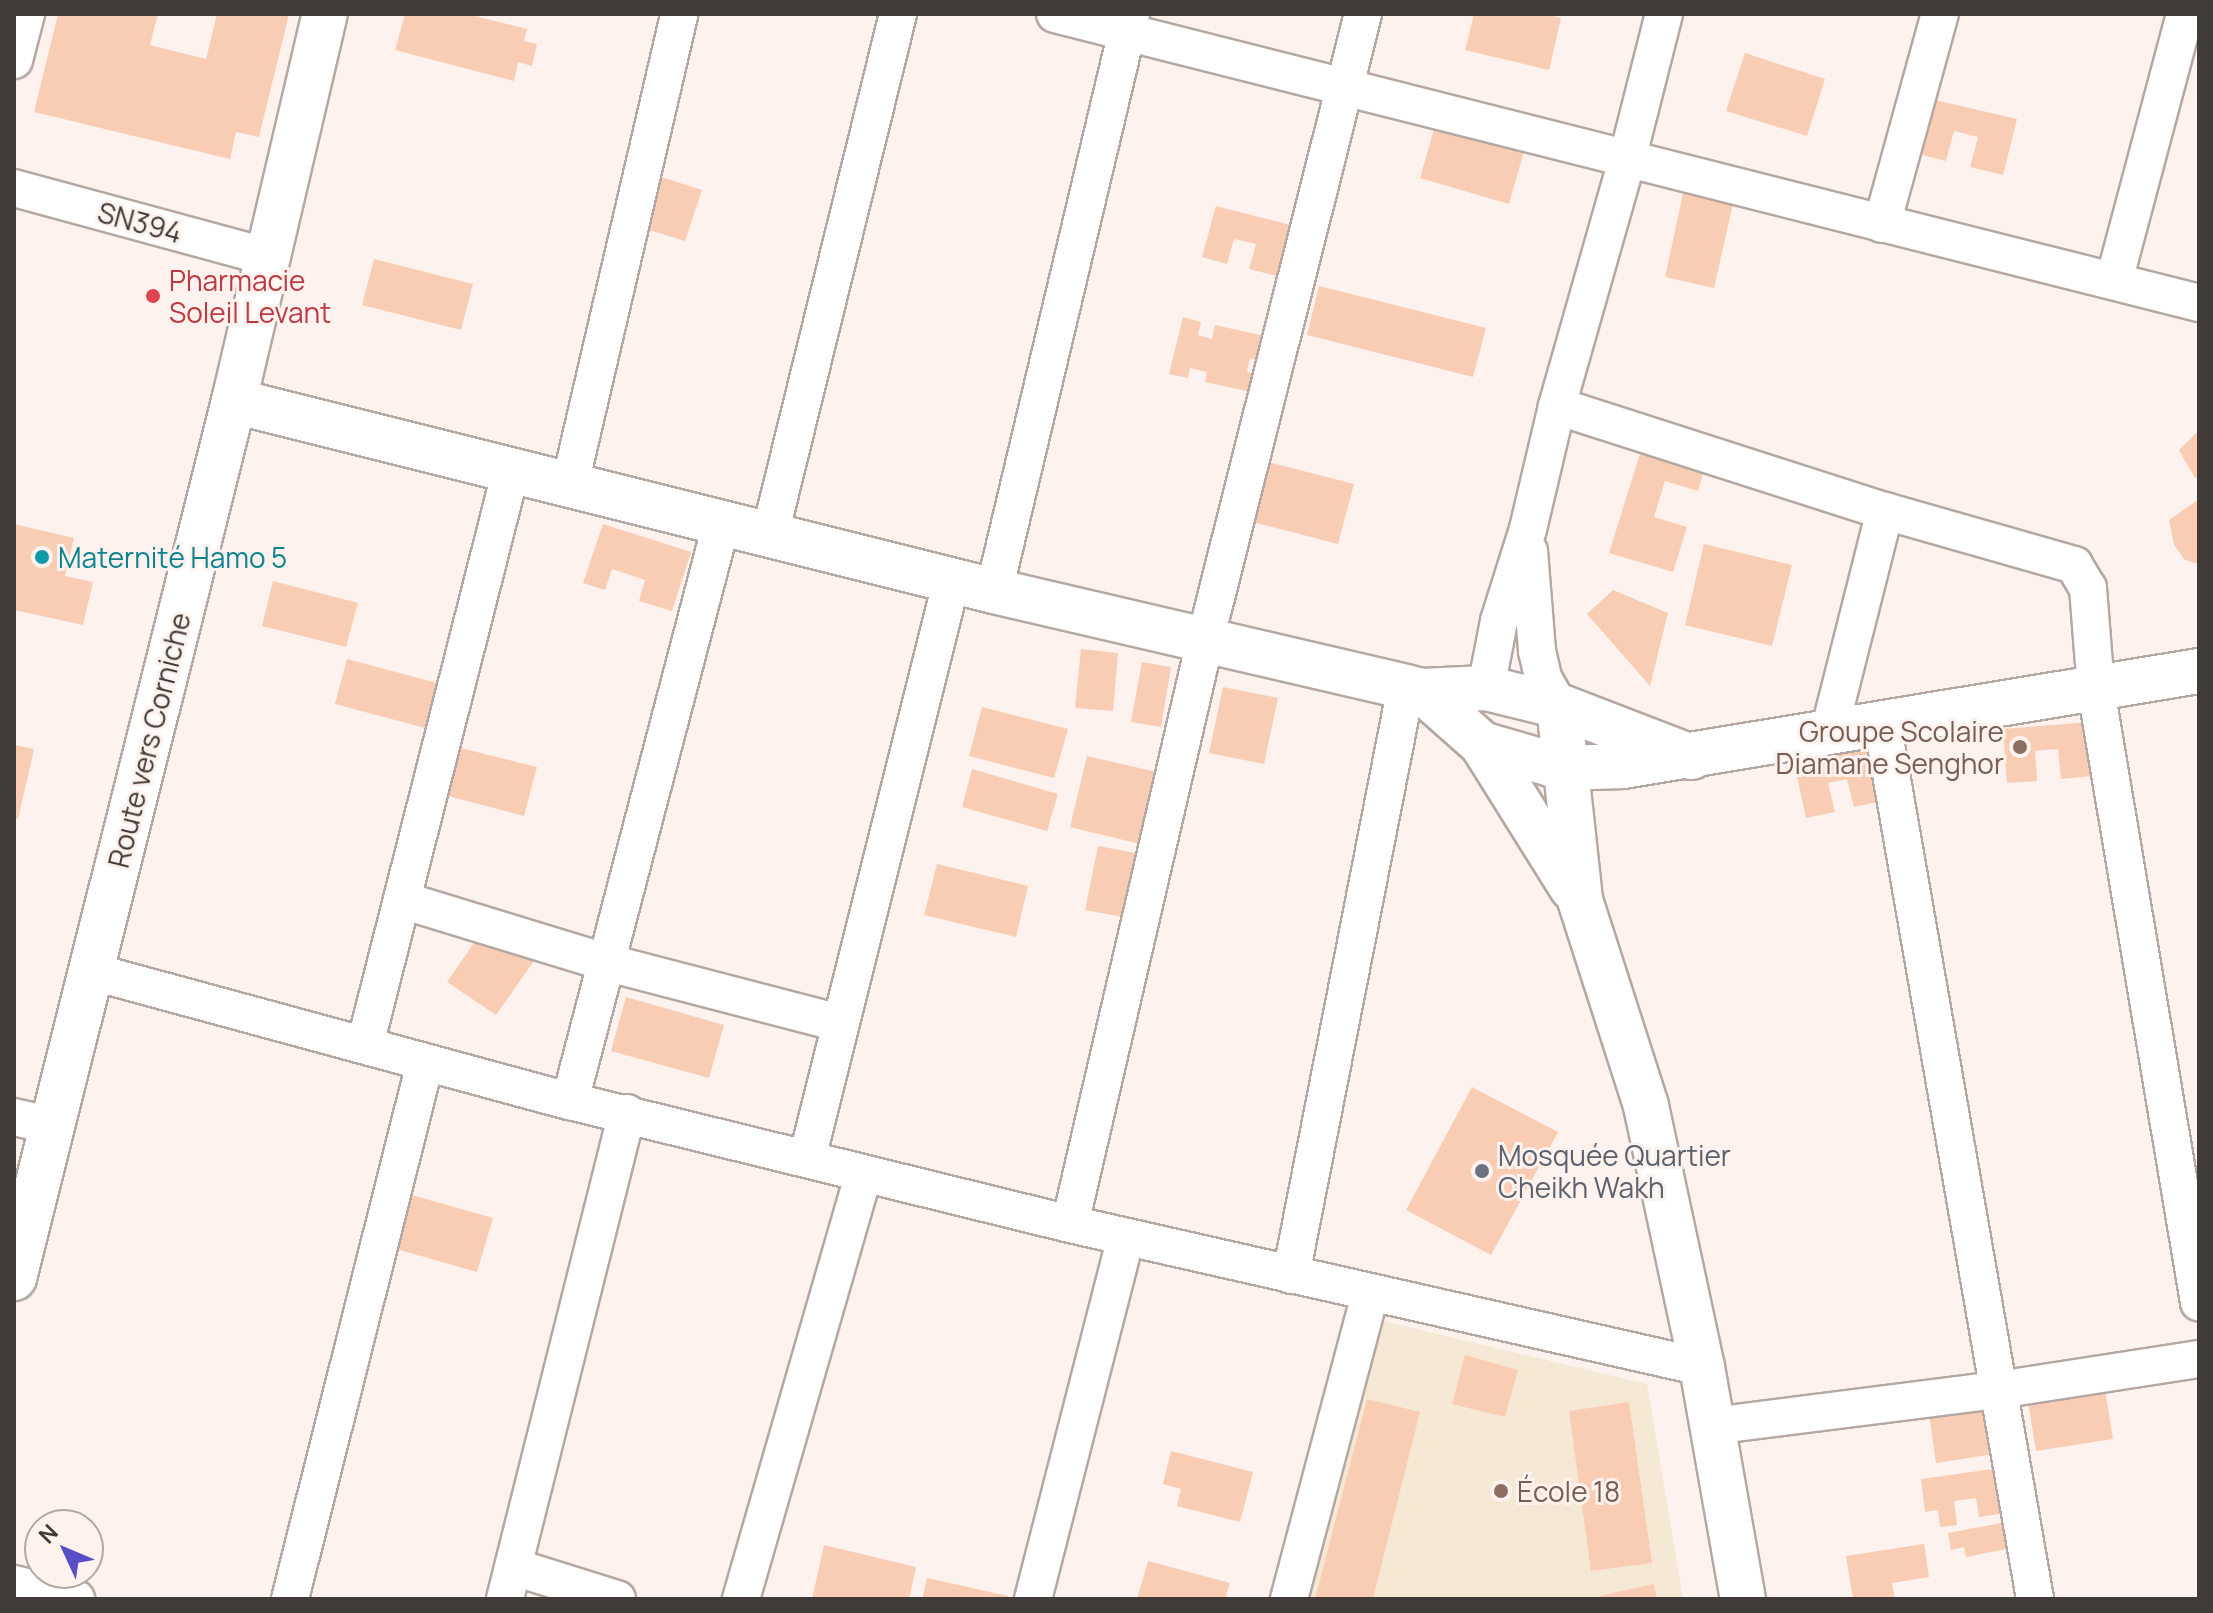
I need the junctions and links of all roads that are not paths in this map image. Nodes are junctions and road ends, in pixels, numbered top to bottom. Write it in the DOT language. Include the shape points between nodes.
graph roads {
  1 [pos="26,14"];
  2 [pos="325,14"];
  3 [pos="679,14"];
  4 [pos="898,14"];
  5 [pos="1055,14"];
  6 [pos="1363,14"];
  7 [pos="1664,14"];
  8 [pos="1940,14"];
  9 [pos="2185,14"];
  10 [pos="1128,24"];
  11 [pos="14,60"];
  12 [pos="1344,87"];
  13 [pos="1628,156"];
  14 [pos="14,188"];
  15 [pos="1882,224"];
  16 [pos="265,256"];
  17 [pos="2114,281"];
  18 [pos="2199,303"];
  19 [pos="234,401"];
  20 [pos="1557,406"];
  21 [pos="511,470"];
  22 [pos="570,484"];
  23 [pos="1885,511"];
  24 [pos="722,521"];
  25 [pos="1528,529"];
  26 [pos="770,534"];
  27 [pos="952,579"];
  28 [pos="994,591"];
  29 [pos="1205,641"];
  30 [pos="2199,671"];
  31 [pos="1486,688"];
  32 [pos="1414,689"];
  33 [pos="2096,690"];
  34 [pos="1559,706"];
  35 [pos="1882,722"];
  36 [pos="1829,732"];
  37 [pos="1482,744"];
  38 [pos="1691,757"];
  39 [pos="1564,768"];
  40 [pos="402,900"];
  41 [pos="1580,900"];
  42 [pos="605,962"];
  43 [pos="90,971"];
  44 [pos="839,1023"];
  45 [pos="365,1045"];
  46 [pos="425,1063"];
  47 [pos="570,1101"];
  48 [pos="627,1113"];
  49 [pos="33,1122"];
  50 [pos="807,1159"];
  51 [pos="864,1174"];
  52 [pos="1070,1224"];
  53 [pos="1126,1238"];
  54 [pos="1291,1275"];
  55 [pos="14,1278"];
  56 [pos="1370,1294"];
  57 [pos="2199,1302"];
  58 [pos="2199,1359"];
  59 [pos="1702,1367"];
  60 [pos="1998,1390"];
  61 [pos="1712,1426"];
  62 [pos="509,1583"];
  63 [pos="14,1584"];
  64 [pos="76,1599"];
  65 [pos="290,1599"];
  66 [pos="617,1599"];
  67 [pos="741,1599"];
  68 [pos="1033,1599"];
  69 [pos="1289,1599"];
  70 [pos="1743,1599"];
  71 [pos="2035,1599"];
  1 -- 11 [label="street"];
  2 -- 16 [label="street, Route vers Corniche"];
  3 -- 22 [label="street"];
  4 -- 26 [label="street"];
  5 -- 10 [label="street"];
  6 -- 12 [label="street"];
  7 -- 13 [label="street"];
  8 -- 15 [label="street"];
  9 -- 17 [label="street"];
  10 -- 12 [label="street"];
  10 -- 28 [label="street"];
  12 -- 13 [label="street"];
  12 -- 29 [label="street"];
  13 -- 15 [label="street"];
  13 -- 20 [label="street"];
  14 -- 16 [label="street, SN394"];
  15 -- 17 [label="street"];
  16 -- 19 [label="street, Route vers Corniche"];
  17 -- 18 [label="street"];
  19 -- 21 [label="street"];
  19 -- 43 [label="street, Route vers Corniche"];
  20 -- 23 [label="street"];
  20 -- 25 [label="street"];
  21 -- 22 [label="street"];
  21 -- 40 [label="street"];
  22 -- 24 [label="street"];
  23 -- 33 [label="street" via="2074,565 2088,588"];
  23 -- 36 [label="street"];
  24 -- 26 [label="street"];
  24 -- 42 [label="street"];
  25 -- 31 [label="street" via="1499,621"];
  25 -- 34 [label="street" via="1537,651 1543,678"];
  26 -- 27 [label="street"];
  27 -- 28 [label="street"];
  27 -- 44 [label="street"];
  28 -- 29 [label="street"];
  29 -- 32 [label="street"];
  29 -- 52 [label="street"];
  30 -- 33 [label="street"];
  31 -- 32 [label="street"];
  31 -- 34 [label="street"];
  31 -- 37 [label="street"];
  32 -- 37 [label="street"];
  32 -- 54 [label="street"];
  33 -- 35 [label="street"];
  33 -- 57 [label="street"];
  34 -- 38 [label="street"];
  34 -- 39 [label="street"];
  35 -- 36 [label="street"];
  35 -- 60 [label="street"];
  36 -- 38 [label="street"];
  37 -- 39 [label="street"];
  37 -- 41 [label="street"];
  38 -- 39 [label="street"];
  39 -- 41 [label="street"];
  40 -- 42 [label="street"];
  40 -- 45 [label="street"];
  41 -- 59 [label="street" via="1646,1106"];
  42 -- 44 [label="street"];
  42 -- 47 [label="street"];
  43 -- 45 [label="street"];
  43 -- 49 [label="street, Route vers Corniche"];
  44 -- 50 [label="street"];
  45 -- 46 [label="street"];
  46 -- 47 [label="street"];
  46 -- 65 [label="street"];
  47 -- 48 [label="street"];
  48 -- 50 [label="street"];
  48 -- 62 [label="street"];
  49 -- 55 [label="street, Route vers Corniche"];
  50 -- 51 [label="street"];
  51 -- 52 [label="street"];
  51 -- 67 [label="street"];
  52 -- 53 [label="street"];
  53 -- 54 [label="street"];
  53 -- 68 [label="street"];
  54 -- 56 [label="street"];
  56 -- 59 [label="street"];
  56 -- 69 [label="street"];
  58 -- 60 [label="street"];
  59 -- 61 [label="street"];
  60 -- 61 [label="street"];
  60 -- 71 [label="street"];
  61 -- 70 [label="street"];
  62 -- 66 [label="street"];
  63 -- 64 [label="street"];
}
